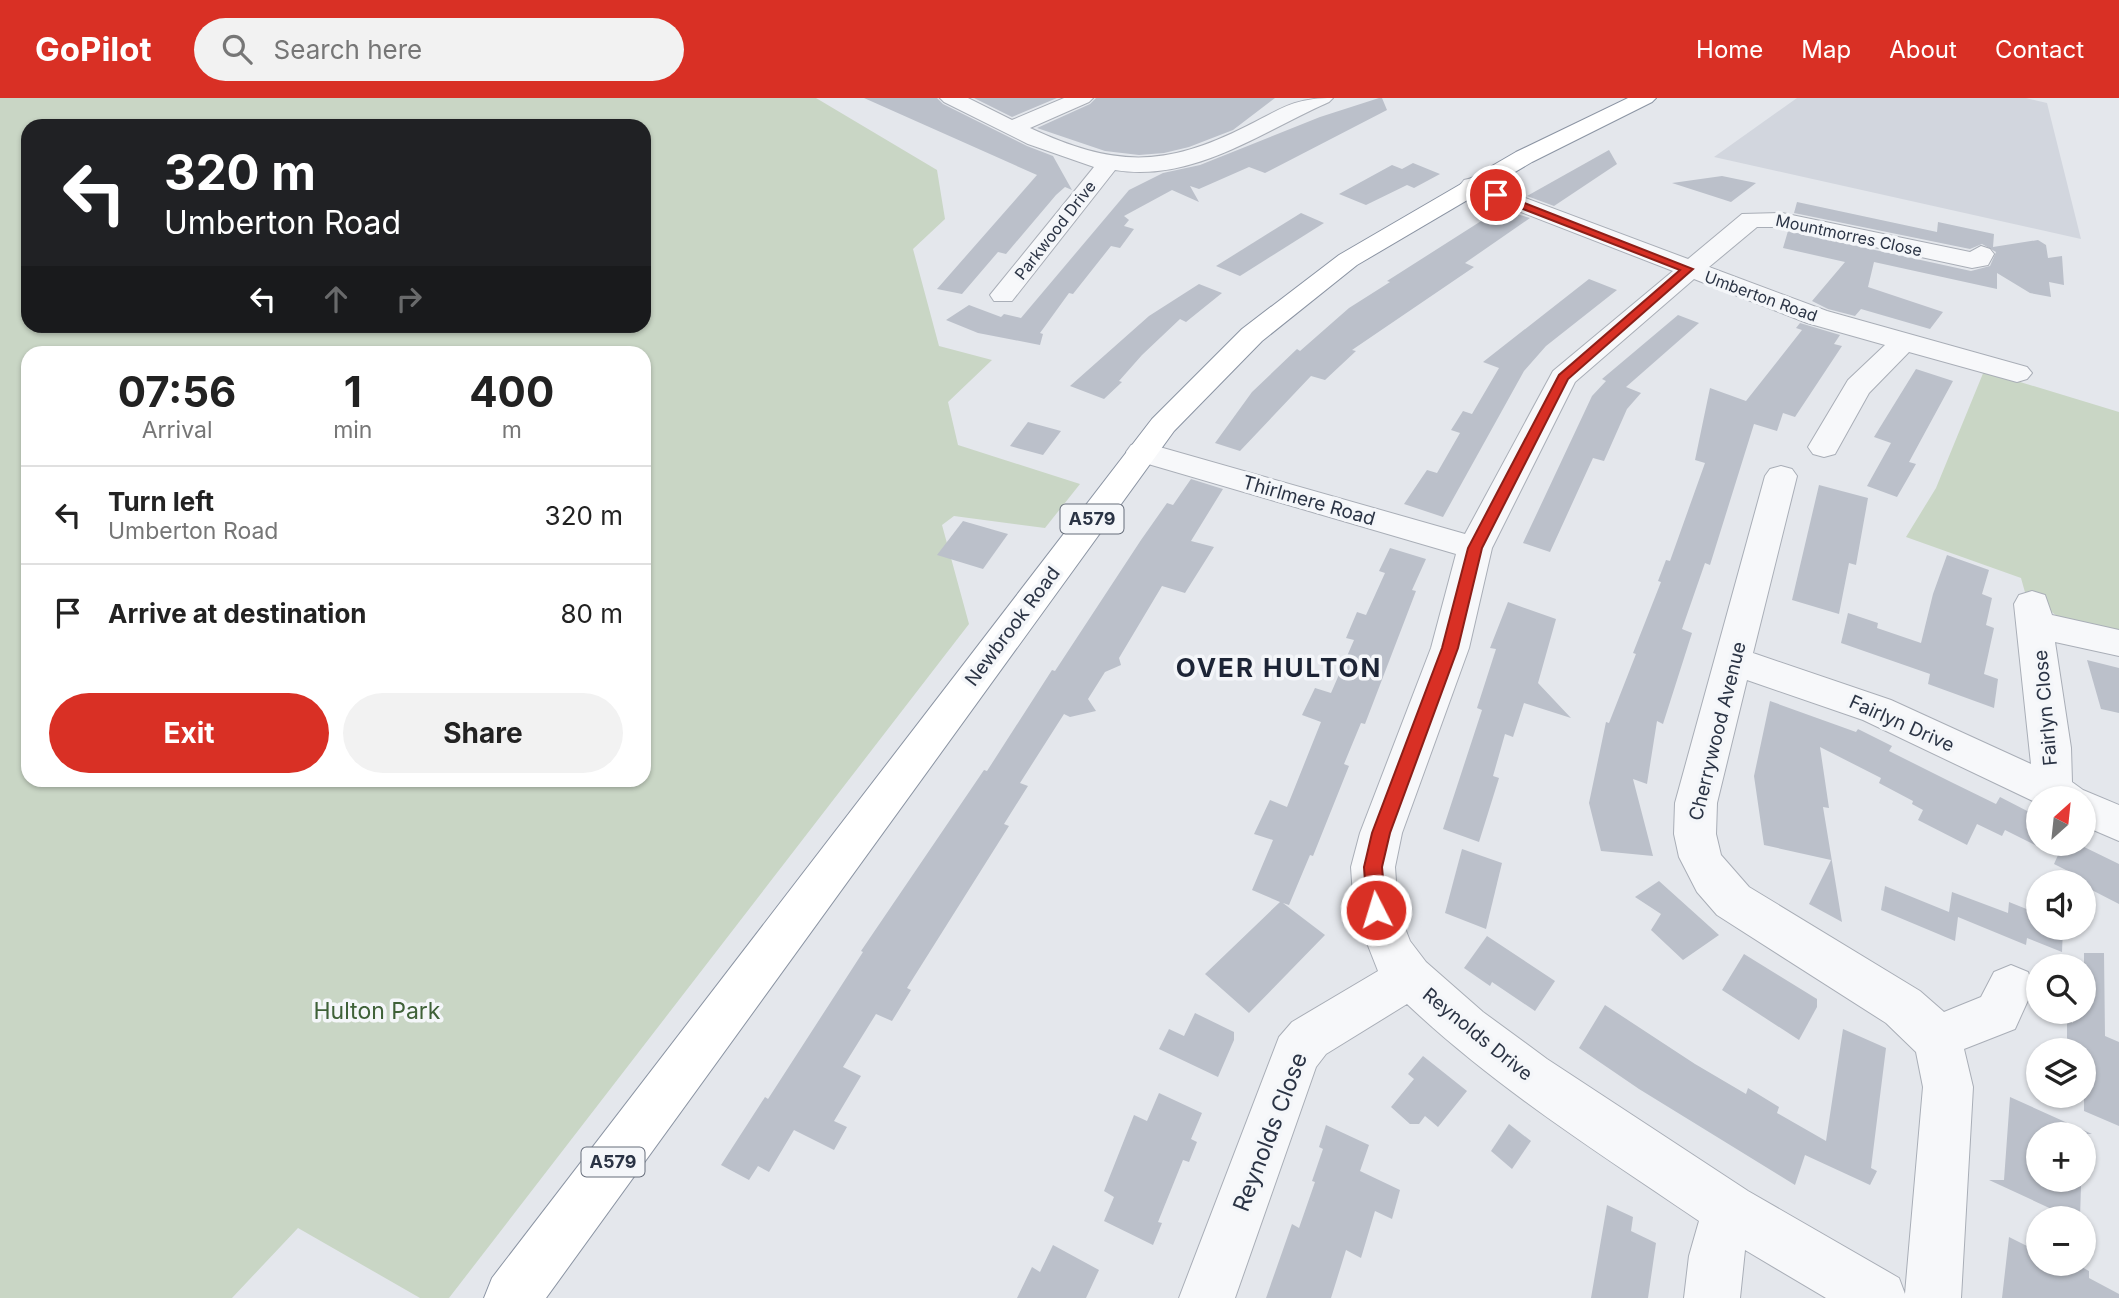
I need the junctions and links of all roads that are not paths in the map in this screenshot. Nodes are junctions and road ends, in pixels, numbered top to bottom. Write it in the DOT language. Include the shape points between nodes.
graph roads {
  1 [pos="951,98"];
  2 [pos="1082,98"];
  3 [pos="1322,98"];
  4 [pos="1645,98"];
  5 [pos="1014,127"];
  6 [pos="1107,164"];
  7 [pos="1472,185"];
  8 [pos="1981,254"];
  9 [pos="1688,269"];
  10 [pos="1005,295"];
  11 [pos="1900,342"];
  12 [pos="2017,373"];
  13 [pos="1834,444"];
  14 [pos="1142,452"];
  15 [pos="1781,476"];
  16 [pos="1475,548"];
  17 [pos="2119,643"];
  18 [pos="1734,661"];
  19 [pos="2039,786"];
  20 [pos="2063,786"];
  21 [pos="2096,813"];
  22 [pos="2119,824"];
  23 [pos="1410,977"];
  24 [pos="2011,987"];
  25 [pos="1935,1038"];
  26 [pos="1729,1210"];
  27 [pos="512,1298"];
  28 [pos="1207,1298"];
  29 [pos="1712,1298"];
  30 [pos="1879,1298"];
  31 [pos="1933,1298"];
  1 -- 5 [label="street"];
  2 -- 5 [label="street"];
  3 -- 6 [label="street" via="1186,159 1147,166"];
  4 -- 7 [label="highway, Newbrook Road / A579"];
  5 -- 6 [label="street" via="1079,158"];
  6 -- 10 [label="street, Parkwood Drive"];
  7 -- 9 [label="street, Umberton Road"];
  7 -- 14 [label="highway, Newbrook Road / A579" via="1348,260 1301,295 1252,335"];
  8 -- 9 [label="street, Mountmorres Close" via="1979,260 1972,260 1762,218 1745,222"];
  9 -- 11 [label="street, Umberton Road" via="1816,317"];
  9 -- 16 [label="street, Reynolds Drive" via="1563,377"];
  11 -- 12 [label="street, Umberton Road"];
  11 -- 13 [label="street" via="1896,352 1852,396"];
  14 -- 16 [label="street, Thirlmere Road"];
  14 -- 27 [label="highway, Newbrook Road / A579"];
  15 -- 18 [label="street, Cherrywood Avenue"];
  16 -- 23 [label="street, Reynolds Drive" via="1450,648 1381,833 1373,867 1376,910 1391,952"];
  17 -- 20 [label="street, Fairlyn Close" via="2035,615 2051,748"];
  18 -- 19 [label="street, Fairlyn Drive" via="1877,710"];
  18 -- 25 [label="street, Cherrywood Avenue" via="1696,803 1693,832 1699,858 1733,901 1903,1007"];
  21 -- 22 [label="street, Fairlyn Drive"];
  23 -- 26 [label="street, Reynolds Drive" via="1438,1006 1529,1076"];
  23 -- 28 [label="street, Reynolds Close" via="1308,1038 1297,1054"];
  24 -- 25 [label="street" via="1998,1013"];
  25 -- 31 [label="street, Cherrywood Avenue" via="1948,1087"];
  26 -- 29 [label="street" via="1716,1256"];
  26 -- 30 [label="street, Reynolds Drive"];
}
